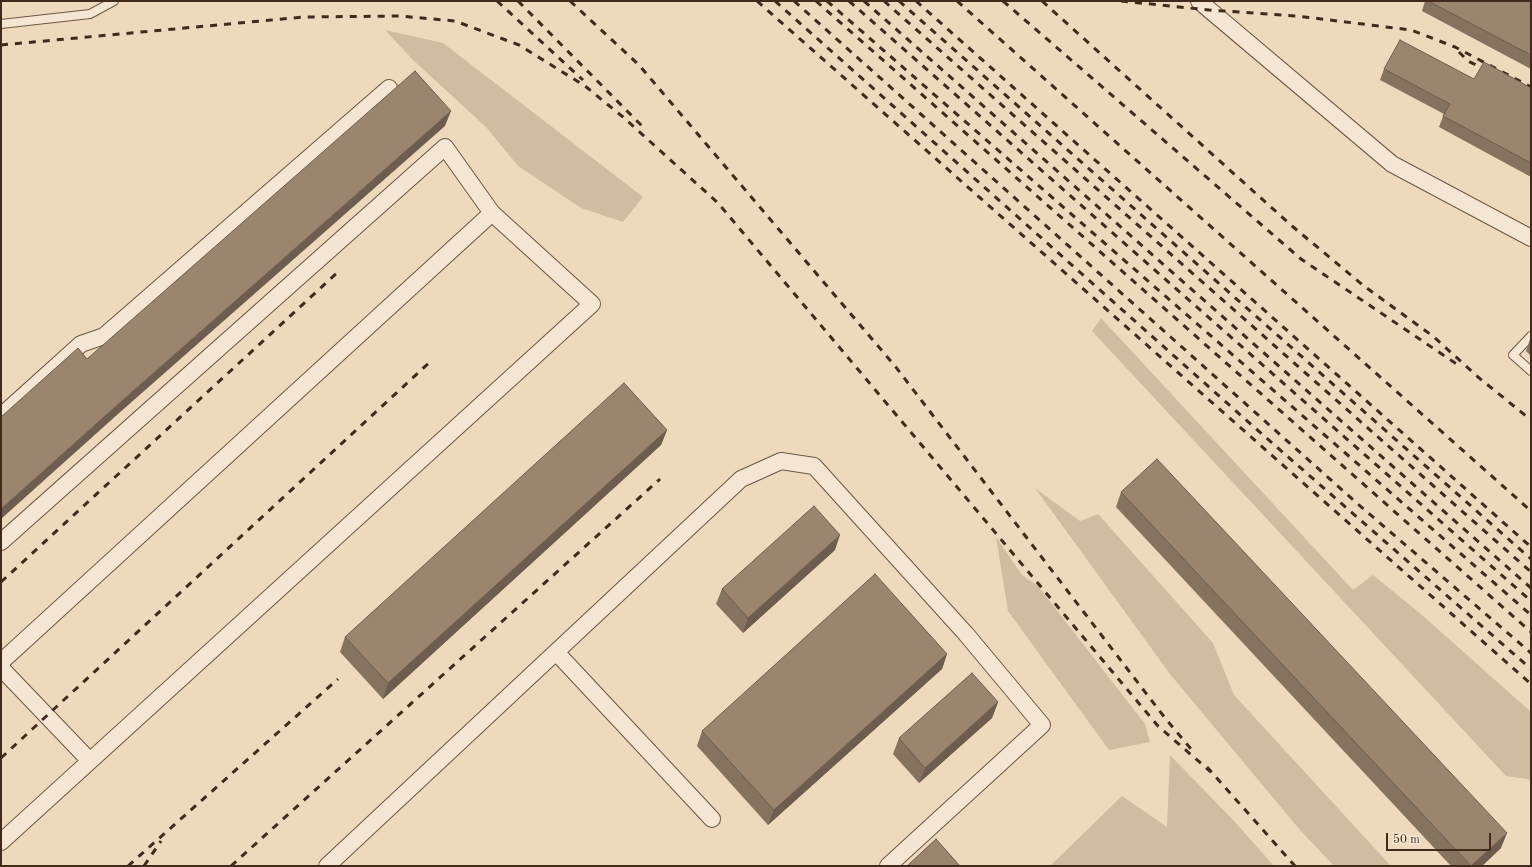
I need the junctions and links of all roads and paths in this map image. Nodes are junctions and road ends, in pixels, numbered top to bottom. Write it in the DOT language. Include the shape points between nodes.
graph roads {
  1 [pos="114,1"];
  2 [pos="1199,1"];
  3 [pos="1,24"];
  4 [pos="389,88"];
  5 [pos="492,213"];
  6 [pos="1531,238"];
  7 [pos="1531,336"];
  8 [pos="1531,371"];
  9 [pos="1,416"];
  10 [pos="1,542"];
  11 [pos="556,652"];
  12 [pos="1,662"];
  13 [pos="1,668"];
  14 [pos="90,761"];
  15 [pos="712,819"];
  16 [pos="1,842"];
  17 [pos="327,866"];
  18 [pos="888,866"];
  1 -- 3 [label="lane" via="90,14"];
  2 -- 6 [label="street" via="1392,164"];
  4 -- 9 [label="street" via="104,336 82,344"];
  5 -- 10 [label="street" via="445,147"];
  5 -- 12 [label="street"];
  5 -- 14 [label="street" via="592,304"];
  7 -- 8 [label="lane" via="1514,355"];
  11 -- 15 [label="street"];
  11 -- 17 [label="street"];
  11 -- 18 [label="street" via="741,479 781,461 814,466 966,634 1042,725"];
  13 -- 14 [label="street"];
  14 -- 16 [label="street"];
}
